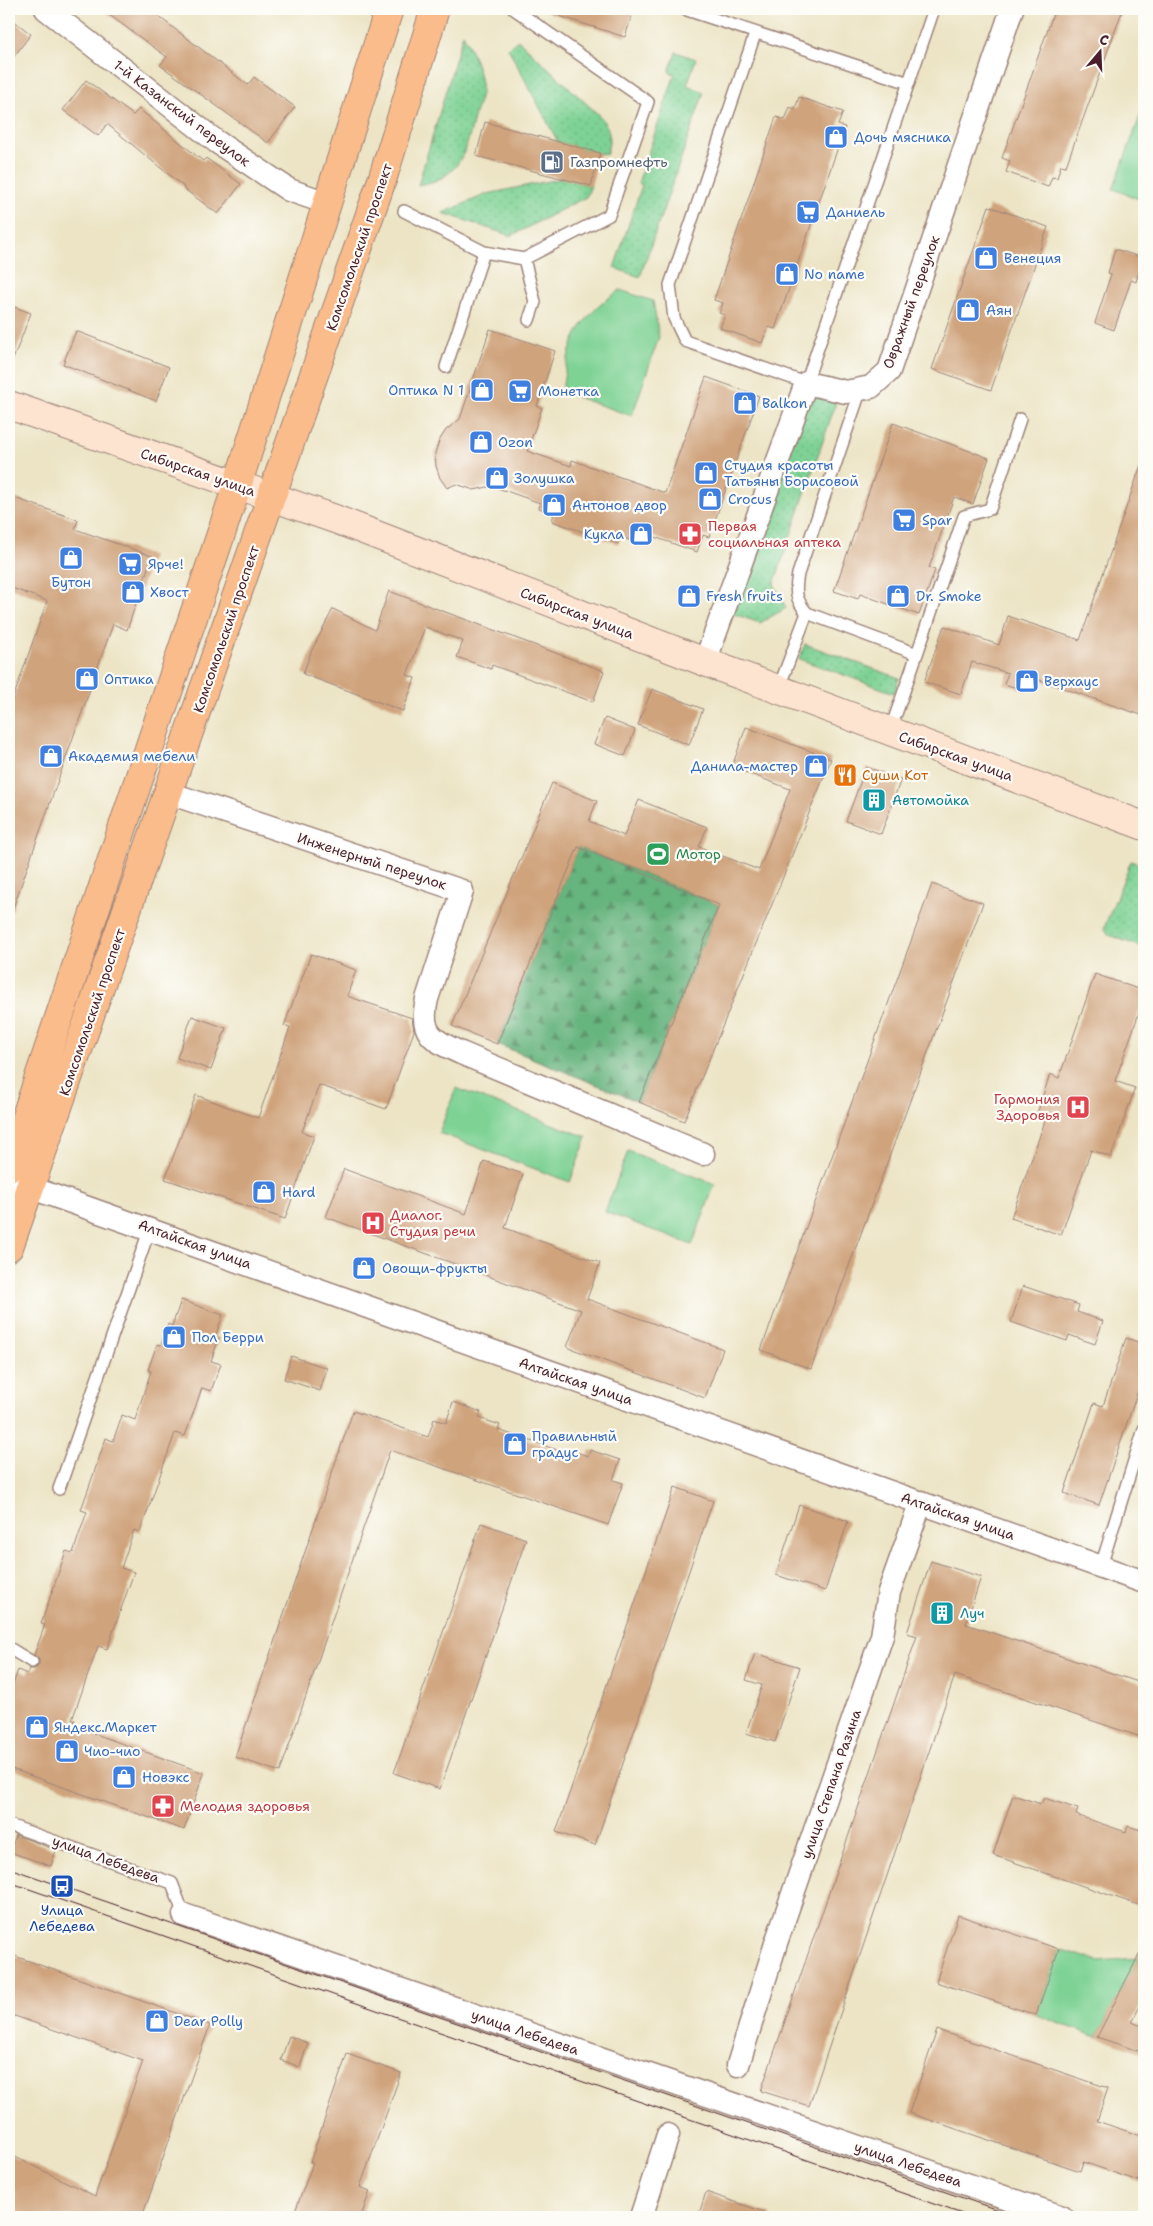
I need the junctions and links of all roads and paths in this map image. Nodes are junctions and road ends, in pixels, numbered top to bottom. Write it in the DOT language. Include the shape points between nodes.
graph roads {
  1 [pos="46,9"];
  2 [pos="390,9"];
  3 [pos="435,9"];
  4 [pos="514,9"];
  5 [pos="684,9"];
  6 [pos="934,9"];
  7 [pos="1012,9"];
  8 [pos="755,34"];
  9 [pos="909,83"];
  10 [pos="327,203"];
  11 [pos="404,211"];
  12 [pos="484,252"];
  13 [pos="524,259"];
  14 [pos="529,320"];
  15 [pos="446,367"];
  16 [pos="806,383"];
  17 [pos="861,389"];
  18 [pos="9,405"];
  19 [pos="1020,419"];
  20 [pos="237,486"];
  21 [pos="272,498"];
  22 [pos="807,613"];
  23 [pos="917,654"];
  24 [pos="704,662"];
  25 [pos="778,690"];
  26 [pos="890,731"];
  27 [pos="169,793"];
  28 [pos="1144,826"];
  29 [pos="703,1154"];
  30 [pos="9,1167"];
  31 [pos="19,1183"];
  32 [pos="150,1228"];
  33 [pos="9,1247"];
  34 [pos="1144,1429"];
  35 [pos="59,1489"];
  36 [pos="921,1502"];
  37 [pos="1101,1566"];
  38 [pos="1144,1582"];
  39 [pos="9,1648"];
  40 [pos="32,1662"];
  41 [pos="9,1824"];
  42 [pos="184,1915"];
  43 [pos="738,2065"];
  44 [pos="668,2135"];
  45 [pos="1038,2213"];
  46 [pos="641,2217"];
  47 [pos="1062,2217"];
  1 -- 10 [label="street, 1-й Казанский переулок" via="217,142 289,190"];
  2 -- 10 [label="main road"];
  3 -- 21 [label="main road, Комсомольский проспект" via="383,177"];
  4 -- 13 [label="lane" via="648,102 610,215"];
  5 -- 8 [label="lane"];
  6 -- 9 [label="lane"];
  7 -- 17 [label="street, Овражный переулок" via="889,371 871,387"];
  8 -- 9 [label="lane"];
  8 -- 16 [label="lane" via="670,286 674,318 685,341"];
  9 -- 16 [label="lane"];
  10 -- 20 [label="main road"];
  11 -- 12 [label="lane"];
  12 -- 13 [label="lane"];
  12 -- 15 [label="lane"];
  13 -- 14 [label="lane" via="535,302"];
  16 -- 17 [label="street, Овражный переулок" via="846,392"];
  16 -- 24 [label="street"];
  17 -- 22 [label="lane" via="798,574 795,593 798,603"];
  18 -- 20 [label="main road, Сибирская улица"];
  19 -- 23 [label="lane" via="990,509 964,516"];
  20 -- 21 [label="main road, Сибирская улица"];
  20 -- 30 [label="main road"];
  21 -- 24 [label="main road, Сибирская улица" via="335,519"];
  21 -- 27 [label="main road, Комсомольский проспект"];
  22 -- 23 [label="lane"];
  22 -- 25 [label="lane"];
  23 -- 26 [label="lane"];
  24 -- 25 [label="main road, Сибирская улица"];
  25 -- 26 [label="main road, Сибирская улица"];
  26 -- 28 [label="main road, Сибирская улица"];
  27 -- 29 [label="street, Инженерный переулок" via="462,891 427,999 423,1015 426,1030 442,1044 461,1053"];
  27 -- 31 [label="main road, Комсомольский проспект"];
  31 -- 32 [label="street, Алтайская улица"];
  31 -- 33 [label="main road, Комсомольский проспект"];
  32 -- 35 [label="lane"];
  32 -- 36 [label="street, Алтайская улица"];
  34 -- 37 [label="lane"];
  36 -- 37 [label="street, Алтайская улица"];
  36 -- 43 [label="street, улица Степана Разина" via="889,1592 882,1636 777,1940"];
  37 -- 38 [label="street, Алтайская улица"];
  39 -- 40 [label="lane"];
  41 -- 42 [label="lane, улица Лебедева" via="172,1883"];
  42 -- 45 [label="street, улица Лебедева"];
  44 -- 46 [label="street"];
  45 -- 47 [label="street, улица Лебедева"];
}
